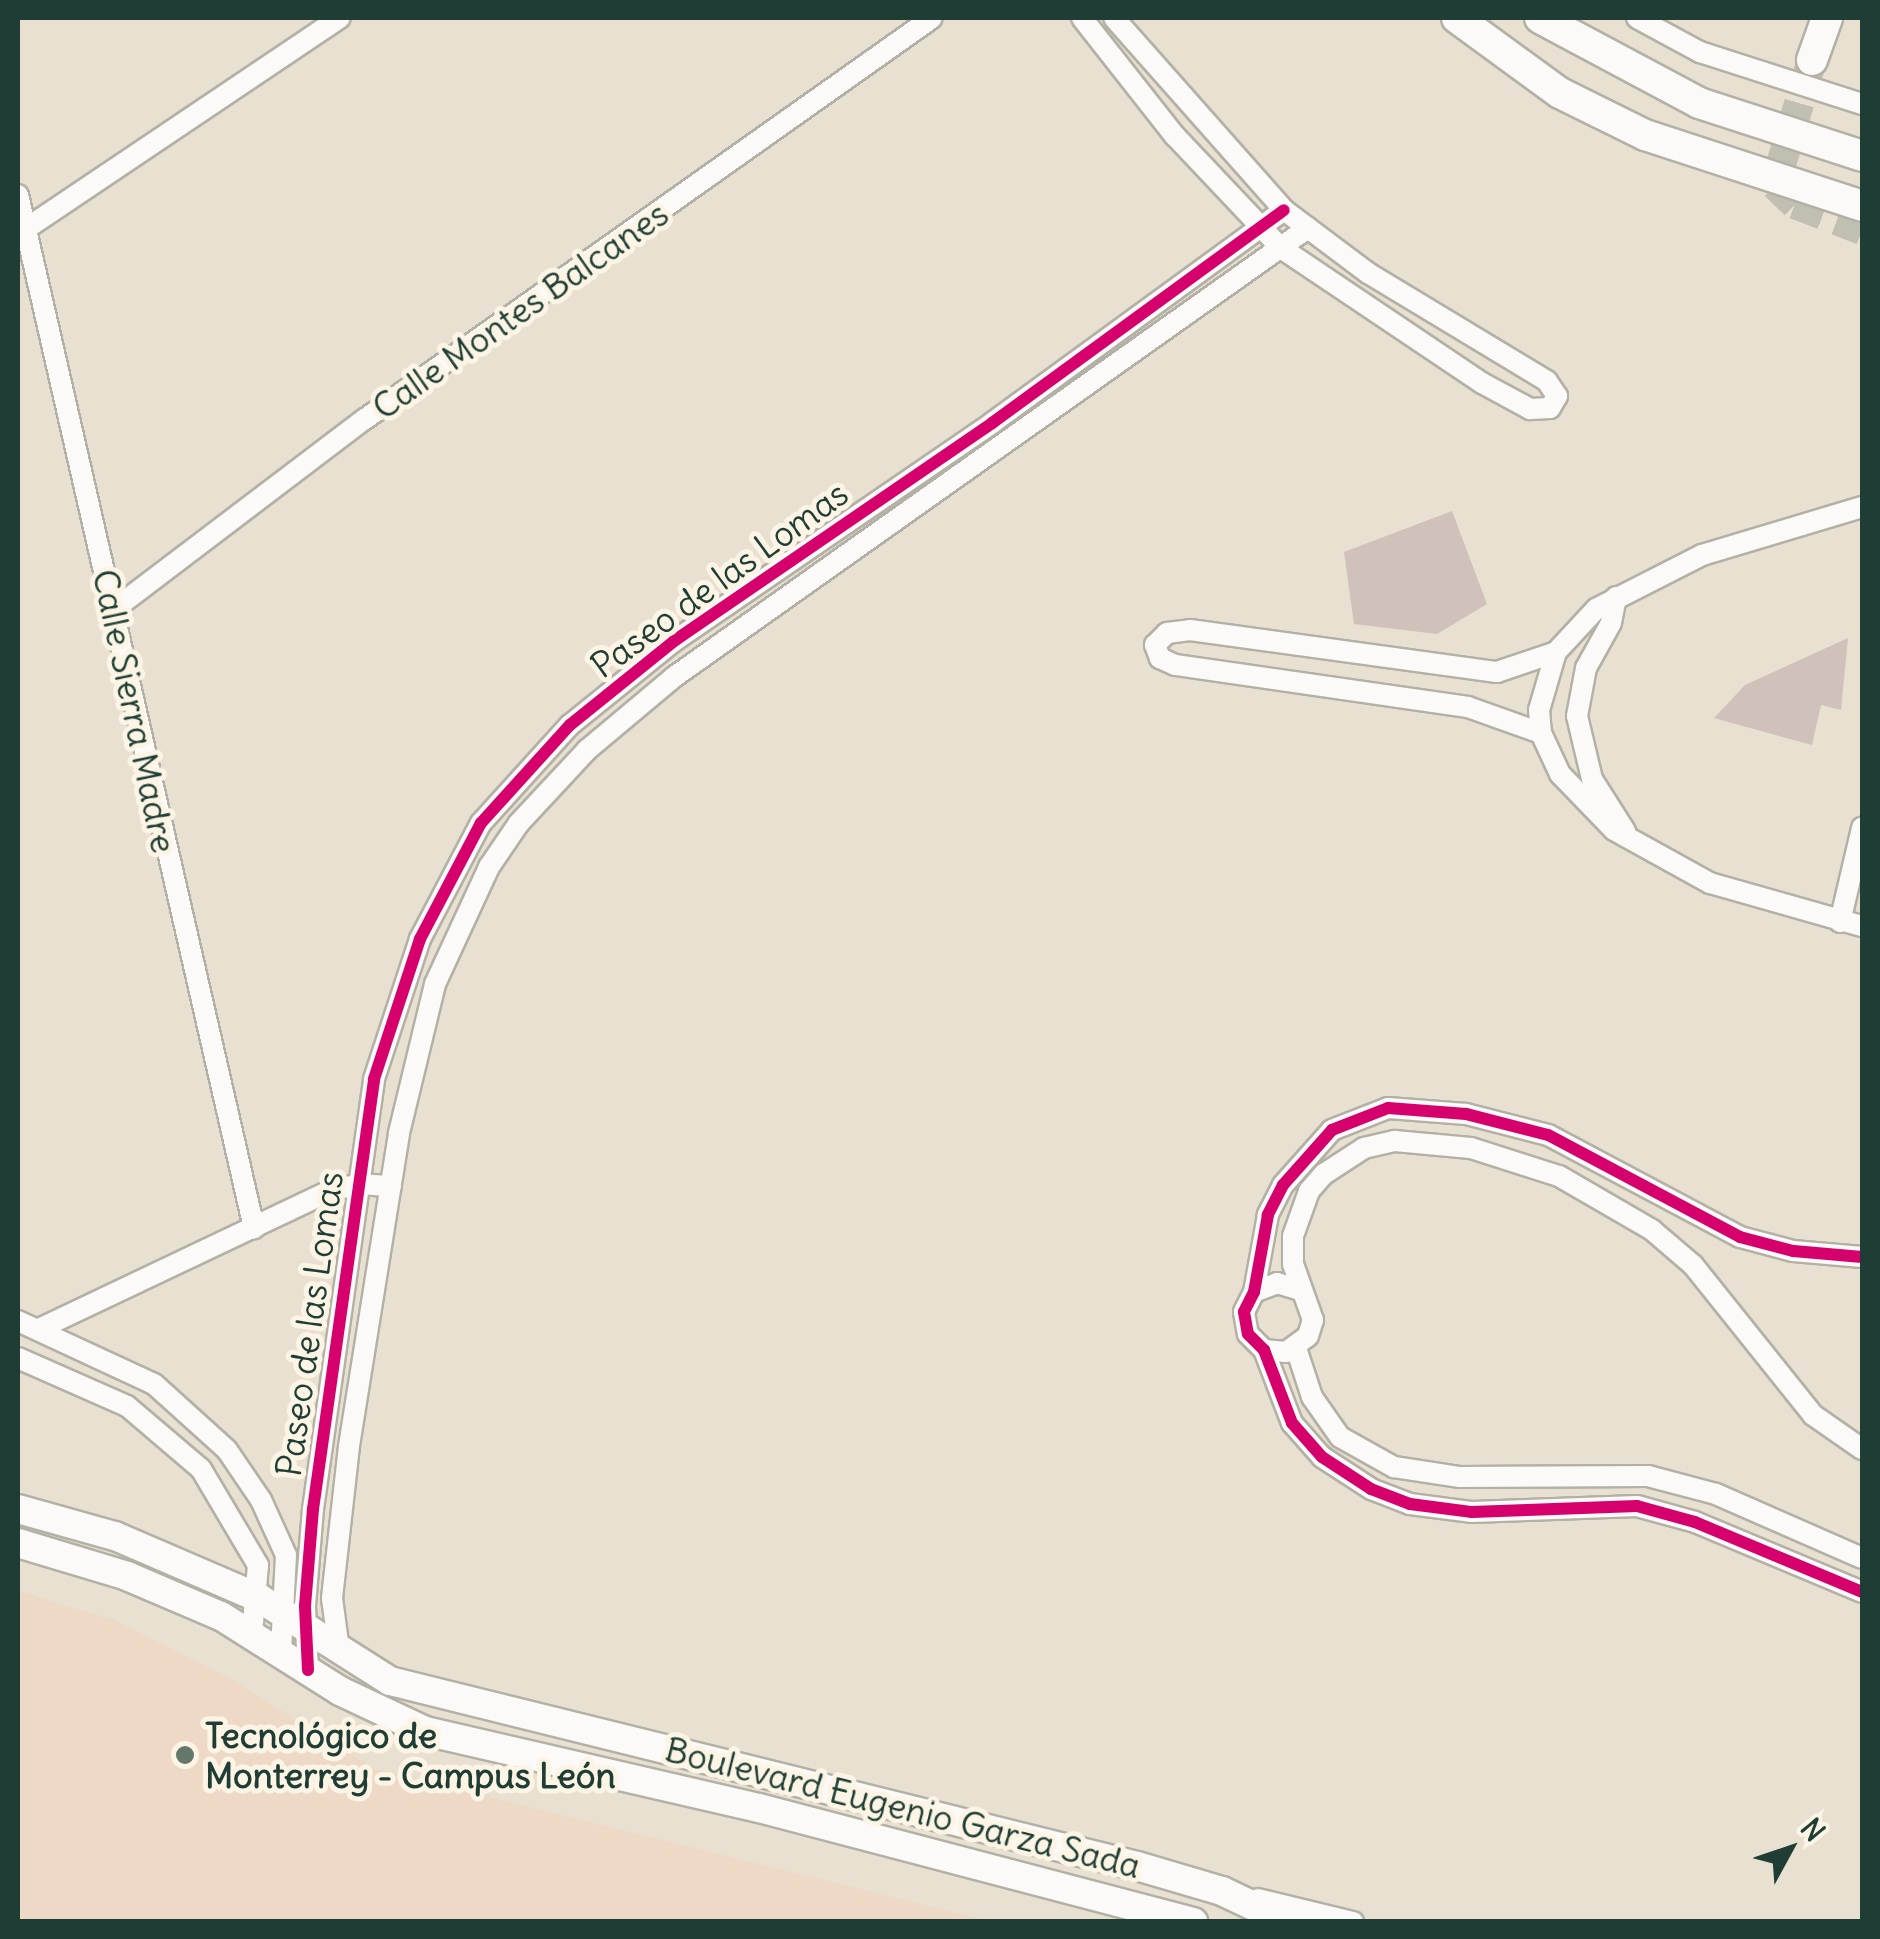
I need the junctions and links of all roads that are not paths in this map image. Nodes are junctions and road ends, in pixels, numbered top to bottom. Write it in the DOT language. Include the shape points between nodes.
graph roads {
  1 [pos="932,18"];
  2 [pos="1082,18"];
  3 [pos="1114,18"];
  4 [pos="1457,18"];
  5 [pos="1540,18"];
  6 [pos="1637,18"];
  7 [pos="1827,18"];
  8 [pos="337,19"];
  9 [pos="1812,60"];
  10 [pos="1862,104"];
  11 [pos="1862,156"];
  12 [pos="18,195"];
  13 [pos="1862,206"];
  14 [pos="1284,210"];
  15 [pos="1261,226"];
  16 [pos="28,228"];
  17 [pos="1308,228"];
  18 [pos="1282,248"];
  19 [pos="1862,507"];
  20 [pos="1616,598"];
  21 [pos="113,610"];
  22 [pos="716,616"];
  23 [pos="730,636"];
  24 [pos="1556,652"];
  25 [pos="1540,733"];
  26 [pos="1862,828"];
  27 [pos="1632,840"];
  28 [pos="1840,922"];
  29 [pos="1862,926"];
  30 [pos="360,1184"];
  31 [pos="391,1186"];
  32 [pos="254,1228"];
  33 [pos="1862,1257"];
  34 [pos="1300,1290"];
  35 [pos="1254,1292"];
  36 [pos="18,1320"];
  37 [pos="39,1330"];
  38 [pos="1296,1348"];
  39 [pos="1264,1350"];
  40 [pos="18,1358"];
  41 [pos="1862,1449"];
  42 [pos="226,1450"];
  43 [pos="201,1468"];
  44 [pos="18,1509"];
  45 [pos="18,1543"];
  46 [pos="1862,1558"];
  47 [pos="1862,1592"];
  48 [pos="282,1612"];
  49 [pos="252,1634"];
  50 [pos="281,1650"];
  51 [pos="342,1656"];
  52 [pos="308,1670"];
  53 [pos="1222,1891"];
  54 [pos="1194,1922"];
  55 [pos="1287,1922"];
  56 [pos="1353,1922"];
  1 -- 21 [label="street, Calle Montes Balcanes" via="365,419"];
  2 -- 15 [label="street" via="1164,124"];
  3 -- 14 [label="street"];
  4 -- 13 [label="main road" via="1560,94 1645,135"];
  5 -- 11 [label="main road" via="1699,103"];
  6 -- 10 [label="street" via="1700,52"];
  7 -- 9 [label="main road"];
  8 -- 16 [label="street"];
  12 -- 16 [label="street, Calle Sierra Madre"];
  14 -- 15 [label="street, Paseo de las Lomas"];
  14 -- 17 [label="street"];
  15 -- 18 [label="street"];
  15 -- 22 [label="street, Paseo de las Lomas"];
  16 -- 21 [label="street, Calle Sierra Madre"];
  17 -- 18 [label="street, Paseo de las Lomas"];
  17 -- 18 [label="street" via="1368,273 1542,377 1556,392 1553,405 1544,412 1519,405"];
  18 -- 23 [label="street, Paseo de las Lomas"];
  19 -- 20 [label="street" via="1736,543"];
  20 -- 24 [label="street" via="1585,616"];
  20 -- 27 [label="street" via="1611,623 1586,668 1577,716 1592,778"];
  21 -- 32 [label="street, Calle Sierra Madre"];
  22 -- 23 [label="street"];
  22 -- 30 [label="street, Paseo de las Lomas" via="570,725 481,823 420,939 388,1027"];
  23 -- 31 [label="street, Paseo de las Lomas" via="547,788 489,867 435,984"];
  24 -- 25 [label="street" via="1542,688"];
  24 -- 25 [label="street" via="1498,672 1190,630 1167,634 1155,645 1160,658 1176,666 1468,708"];
  25 -- 27 [label="street" via="1570,791"];
  26 -- 28 [label="street"];
  27 -- 28 [label="street" via="1710,883"];
  28 -- 29 [label="street"];
  30 -- 31 [label="street"];
  30 -- 32 [label="street"];
  30 -- 48 [label="street, Paseo de las Lomas" via="313,1509"];
  31 -- 51 [label="street, Paseo de las Lomas" via="335,1566 331,1619"];
  32 -- 37 [label="street"];
  33 -- 35 [label="street" via="1793,1251 1740,1237 1548,1135 1466,1114 1388,1108 1332,1130 1302,1157 1268,1215"];
  34 -- 35 [label="street" via="1276,1283"];
  34 -- 38 [label="street" via="1313,1320"];
  34 -- 41 [label="street" via="1293,1236 1300,1208 1324,1174 1345,1159 1395,1141 1499,1156 1560,1176 1652,1230 1693,1265 1813,1416"];
  35 -- 39 [label="street" via="1244,1324"];
  36 -- 37 [label="street"];
  37 -- 42 [label="street" via="154,1384"];
  38 -- 39 [label="street"];
  38 -- 46 [label="street" via="1312,1397 1340,1437 1394,1467 1460,1477 1648,1476 1734,1501"];
  39 -- 47 [label="street" via="1270,1380 1292,1423 1322,1457 1370,1490 1410,1504 1472,1512 1637,1506 1695,1522"];
  40 -- 43 [label="street" via="127,1406"];
  42 -- 43 [label="street"];
  42 -- 48 [label="street" via="261,1500 286,1554"];
  43 -- 48 [label="street" via="249,1542"];
  44 -- 48 [label="street, Boulevard Eugenio Garza Sada" via="116,1536"];
  45 -- 49 [label="street, Boulevard Eugenio Garza Sada" via="126,1576"];
  48 -- 49 [label="street"];
  48 -- 50 [label="street"];
  48 -- 51 [label="street, Boulevard Eugenio Garza Sada"];
  48 -- 52 [label="street, Paseo de las Lomas"];
  49 -- 50 [label="street, Boulevard Eugenio Garza Sada"];
  50 -- 52 [label="street, Boulevard Eugenio Garza Sada"];
  51 -- 53 [label="street, Boulevard Eugenio Garza Sada" via="421,1690"];
  52 -- 54 [label="street, Boulevard Eugenio Garza Sada" via="389,1718 426,1731 778,1813"];
  53 -- 55 [label="street, Boulevard Eugenio Garza Sada"];
  53 -- 56 [label="street"];
}
